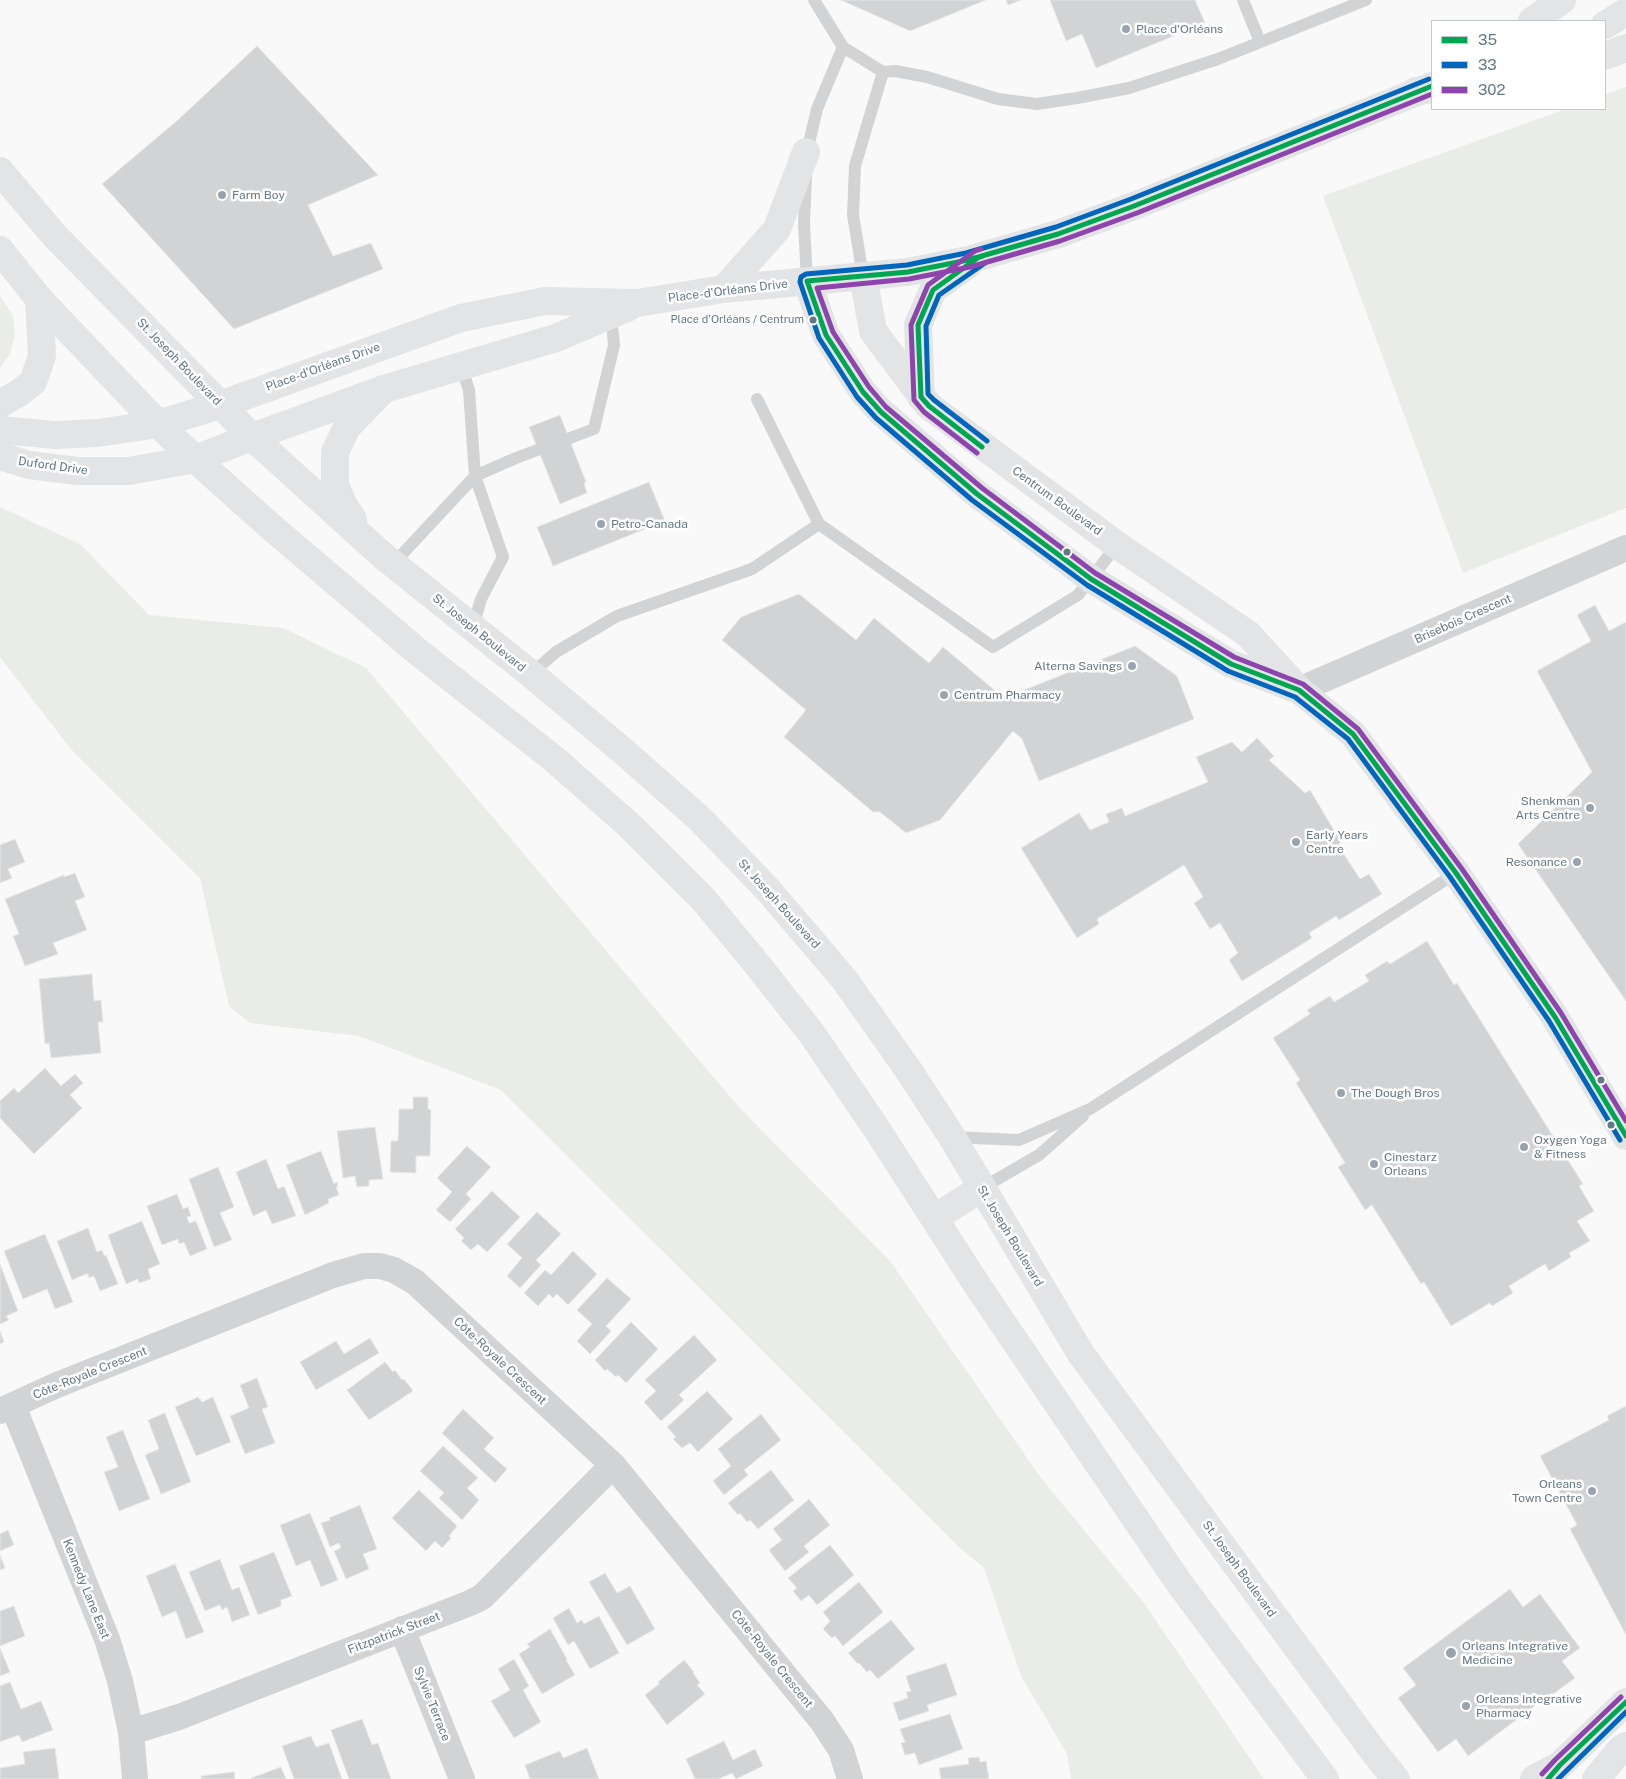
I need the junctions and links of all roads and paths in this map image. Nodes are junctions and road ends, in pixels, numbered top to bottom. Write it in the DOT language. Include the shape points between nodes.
graph roads {
  1 [pos="814,0"];
  2 [pos="1243,0"];
  3 [pos="1366,0"];
  4 [pos="1562,0"];
  5 [pos="1626,12"];
  6 [pos="1533,20"];
  7 [pos="1606,24"];
  8 [pos="1260,42"];
  9 [pos="843,47"];
  10 [pos="1626,48"];
  11 [pos="1606,56"];
  12 [pos="883,72"];
  13 [pos="1428,87"];
  14 [pos="806,152"];
  15 [pos="0,171"];
  16 [pos="0,250"];
  17 [pos="978,257"];
  18 [pos="863,276"];
  19 [pos="807,281"];
  20 [pos="724,289"];
  21 [pos="39,299"];
  22 [pos="637,303"];
  23 [pos="611,315"];
  24 [pos="461,366"];
  25 [pos="384,389"];
  26 [pos="921,396"];
  27 [pos="757,399"];
  28 [pos="0,404"];
  29 [pos="220,404"];
  30 [pos="158,424"];
  31 [pos="0,430"];
  32 [pos="252,437"];
  33 [pos="0,456"];
  34 [pos="195,459"];
  35 [pos="475,476"];
  36 [pos="819,524"];
  37 [pos="1117,545"];
  38 [pos="1626,548"];
  39 [pos="387,560"];
  40 [pos="1091,579"];
  41 [pos="473,627"];
  42 [pos="531,674"];
  43 [pos="1299,690"];
  44 [pos="1456,873"];
  45 [pos="1090,1109"];
  46 [pos="1626,1136"];
  47 [pos="952,1137"];
  48 [pos="982,1188"];
  49 [pos="934,1218"];
  50 [pos="6,1408"];
  51 [pos="613,1466"];
  52 [pos="402,1629"];
  53 [pos="1626,1702"];
  54 [pos="131,1732"];
  55 [pos="1626,1746"];
  56 [pos="1554,1772"];
  57 [pos="135,1779"];
  58 [pos="462,1779"];
  59 [pos="850,1779"];
  60 [pos="1325,1779"];
  61 [pos="1396,1779"];
  62 [pos="1534,1779"];
  63 [pos="1596,1779"];
  1 -- 9 [label="lane"];
  2 -- 8 [label="lane"];
  3 -- 8 [label="lane"];
  4 -- 6 [label="main road"];
  5 -- 7 [label="main road"];
  8 -- 12 [label="lane" via="1129,88 1037,104 998,99 927,77"];
  9 -- 12 [label="lane"];
  9 -- 14 [label="lane" via="817,109"];
  10 -- 11 [label="main road"];
  12 -- 18 [label="lane" via="855,166 853,215"];
  13 -- 17 [label="main road, Place-d'Orléans Drive" via="1134,206 1058,234"];
  14 -- 19 [label="lane" via="804,223"];
  14 -- 20 [label="main road" via="777,229"];
  15 -- 29 [label="main road, St. Joseph Boulevard" via="54,235"];
  16 -- 21 [label="main road"];
  17 -- 18 [label="main road, Place-d'Orléans Drive" via="908,272"];
  17 -- 26 [label="main road" via="933,290 922,316 918,326"];
  18 -- 19 [label="main road, Place-d'Orléans Drive"];
  18 -- 26 [label="main road, Centrum Boulevard" via="873,331"];
  19 -- 20 [label="main road, Place-d'Orléans Drive"];
  19 -- 40 [label="main road, Centrum Boulevard" via="826,335 863,392 881,412 977,494"];
  20 -- 22 [label="main road, Place-d'Orléans Drive"];
  21 -- 28 [label="main road" via="42,356 33,382"];
  21 -- 30 [label="main road"];
  22 -- 23 [label="main road, Place-d'Orléans Drive"];
  22 -- 29 [label="main road, Place-d'Orléans Drive" via="545,301 461,318"];
  23 -- 24 [label="main road, Place-d'Orléans Drive" via="556,338"];
  23 -- 35 [label="lane" via="614,345 594,429"];
  24 -- 25 [label="main road, Place-d'Orléans Drive"];
  24 -- 35 [label="lane" via="469,390"];
  25 -- 32 [label="main road, Place-d'Orléans Drive"];
  25 -- 39 [label="main road" via="347,427 335,452 335,484 344,506"];
  26 -- 37 [label="main road, Centrum Boulevard" via="952,424"];
  27 -- 36 [label="lane"];
  29 -- 30 [label="main road, Place-d'Orléans Drive"];
  29 -- 32 [label="main road, St. Joseph Boulevard"];
  30 -- 31 [label="main road" via="98,433 55,435"];
  30 -- 34 [label="main road"];
  32 -- 34 [label="main road, Place-d'Orléans Drive"];
  32 -- 39 [label="main road, St. Joseph Boulevard"];
  33 -- 34 [label="main road, Duford Drive" via="29,465 77,471 129,470"];
  34 -- 49 [label="main road" via="418,652 561,766 630,826 703,899 812,1034"];
  35 -- 39 [label="lane"];
  35 -- 41 [label="lane" via="504,556 481,599"];
  36 -- 40 [label="lane" via="993,647 1078,595"];
  36 -- 42 [label="lane" via="752,569 617,616 556,652"];
  37 -- 40 [label="lane"];
  37 -- 43 [label="main road, Centrum Boulevard" via="1248,634"];
  38 -- 43 [label="street, Brisebois Crescent"];
  39 -- 41 [label="main road, St. Joseph Boulevard"];
  40 -- 43 [label="main road, Centrum Boulevard" via="1231,664"];
  41 -- 42 [label="main road, St. Joseph Boulevard"];
  42 -- 47 [label="main road, St. Joseph Boulevard" via="700,819 770,891 844,979"];
  43 -- 44 [label="main road, Centrum Boulevard" via="1353,734"];
  44 -- 45 [label="lane"];
  44 -- 46 [label="main road, Centrum Boulevard" via="1555,1017"];
  45 -- 47 [label="lane" via="1020,1140"];
  45 -- 48 [label="lane" via="1039,1155"];
  47 -- 48 [label="main road, St. Joseph Boulevard"];
  48 -- 49 [label="main road"];
  48 -- 61 [label="main road, St. Joseph Boulevard" via="1081,1354"];
  49 -- 60 [label="main road" via="1177,1580"];
  50 -- 51 [label="street, Côte-Royale Crescent" via="333,1275 364,1266 380,1266 415,1282"];
  50 -- 54 [label="street, Kennedy Lane East" via="107,1639"];
  51 -- 52 [label="street, Fitzpatrick Street" via="482,1597"];
  51 -- 59 [label="street, Côte-Royale Crescent" via="822,1721 841,1750"];
  52 -- 54 [label="street, Fitzpatrick Street" via="179,1717"];
  52 -- 58 [label="street, Sylvie Terrace"];
  53 -- 56 [label="main road"];
  54 -- 57 [label="street, Kennedy Lane East"];
  55 -- 63 [label="main road"];
  56 -- 62 [label="main road"];
}
